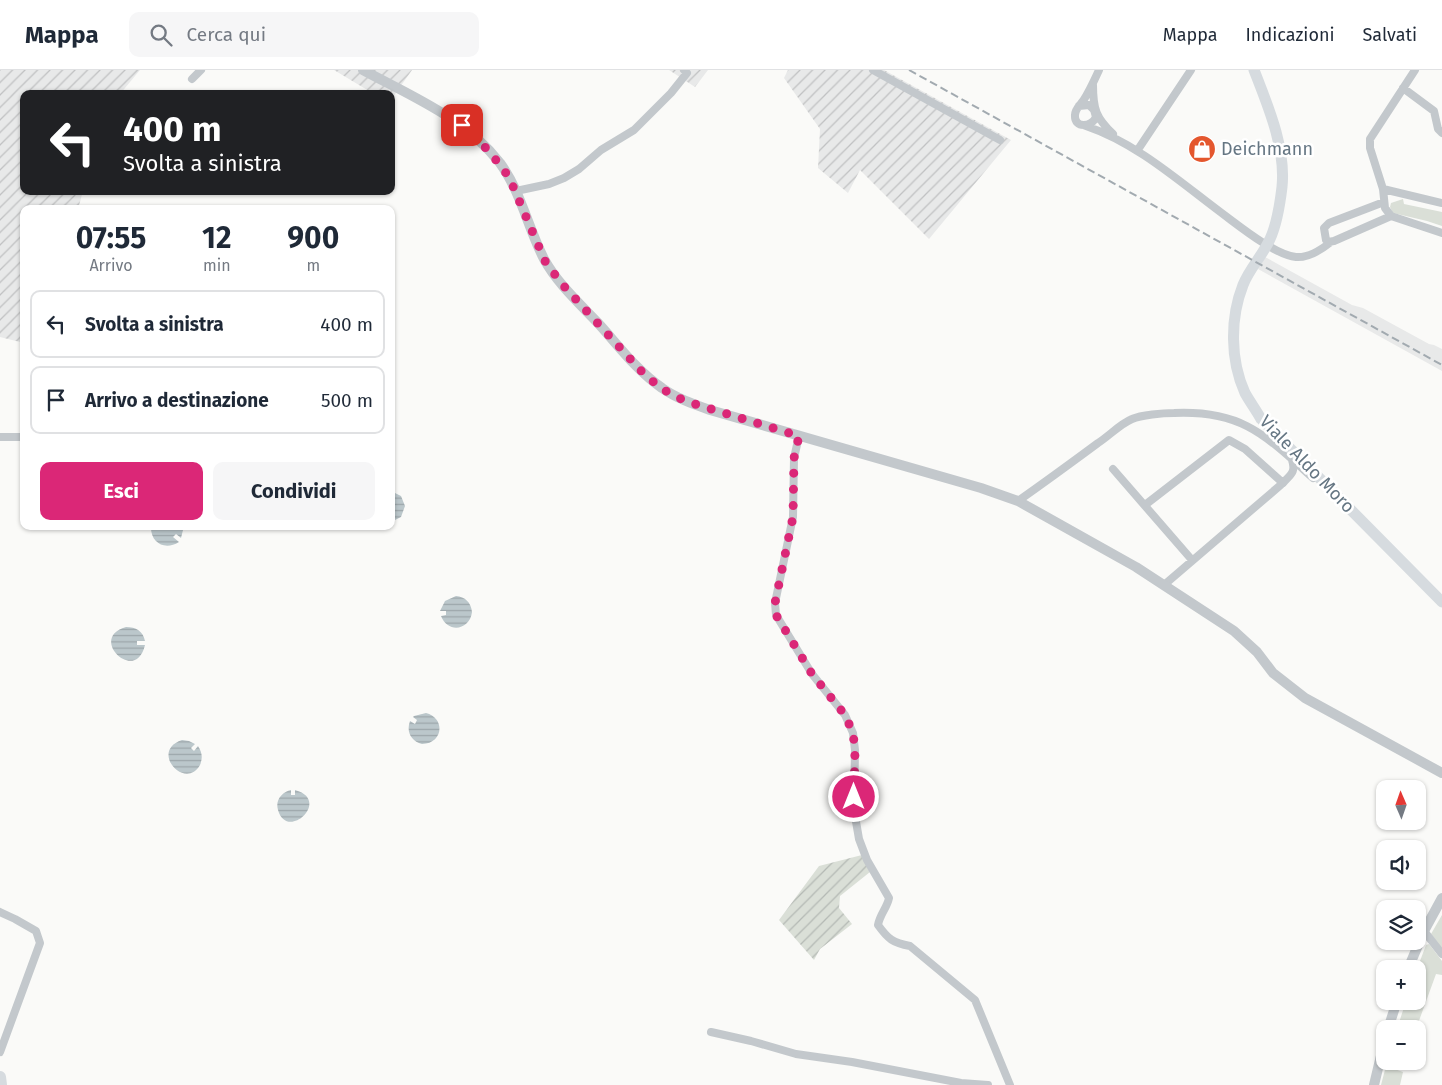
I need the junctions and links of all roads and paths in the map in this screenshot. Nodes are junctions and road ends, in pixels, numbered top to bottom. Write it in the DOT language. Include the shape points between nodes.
graph roads {
  1 [pos="201,70"];
  2 [pos="363,70"];
  3 [pos="873,70"];
  4 [pos="1099,70"];
  5 [pos="1191,70"];
  6 [pos="1415,70"];
  7 [pos="687,71"];
  8 [pos="1255,74"];
  9 [pos="192,79"];
  10 [pos="1094,82"];
  11 [pos="1403,88"];
  12 [pos="1080,106"];
  13 [pos="1096,113"];
  14 [pos="1086,126"];
  15 [pos="1442,133"];
  16 [pos="1116,138"];
  17 [pos="1000,140"];
  18 [pos="1137,151"];
  19 [pos="1383,189"];
  20 [pos="516,191"];
  21 [pos="1384,202"];
  22 [pos="1442,203"];
  23 [pos="1391,216"];
  24 [pos="1442,233"];
  25 [pos="1331,242"];
  26 [pos="799,436"];
  27 [pos="0,437"];
  28 [pos="20,437"];
  29 [pos="1292,460"];
  30 [pos="1113,469"];
  31 [pos="1310,476"];
  32 [pos="1283,483"];
  33 [pos="1325,484"];
  34 [pos="1018,501"];
  35 [pos="1145,505"];
  36 [pos="1192,560"];
  37 [pos="1164,585"];
  38 [pos="1442,602"];
  39 [pos="1442,773"];
  40 [pos="1442,898"];
  41 [pos="0,912"];
  42 [pos="1426,926"];
  43 [pos="1426,933"];
  44 [pos="1442,954"];
  45 [pos="711,1032"];
  46 [pos="0,1052"];
  47 [pos="1378,1070"];
  48 [pos="0,1077"];
  49 [pos="1,1085"];
  50 [pos="988,1085"];
  51 [pos="1010,1085"];
  52 [pos="1374,1085"];
  1 -- 9 [label="street"];
  2 -- 20 [label="street" via="462,125 499,163"];
  3 -- 17 [label="street"];
  4 -- 10 [label="street"];
  5 -- 18 [label="street"];
  6 -- 11 [label="street"];
  7 -- 20 [label="street" via="671,93 634,130 601,150 579,169 557,181"];
  8 -- 33 [label="main road, Viale Aldo Moro" via="1276,133 1282,186 1270,239 1243,284 1235,312 1236,365 1246,393 1261,419"];
  10 -- 12 [label="street"];
  10 -- 13 [label="street"];
  11 -- 15 [label="street" via="1434,111"];
  11 -- 19 [label="street" via="1370,139"];
  12 -- 13 [label="street" via="1089,105"];
  12 -- 14 [label="street" via="1075,118"];
  13 -- 14 [label="street" via="1094,120"];
  13 -- 16 [label="street"];
  14 -- 16 [label="street"];
  16 -- 18 [label="street"];
  18 -- 25 [label="street" via="1251,235 1281,252 1305,256"];
  19 -- 21 [label="street"];
  19 -- 22 [label="street"];
  20 -- 26 [label="street" via="545,261 644,374 662,389 685,401"];
  21 -- 23 [label="street"];
  21 -- 25 [label="street" via="1329,223 1324,228 1324,236"];
  23 -- 24 [label="street"];
  23 -- 25 [label="street"];
  26 -- 34 [label="street"];
  26 -- 51 [label="street" via="794,458 793,517 775,603 776,615 812,674 845,715 853,733 854,810 859,840 889,898 878,924 886,936 897,944 910,946 975,1000"];
  27 -- 28 [label="street"];
  29 -- 31 [label="street"];
  29 -- 32 [label="street" via="1292,473"];
  29 -- 34 [label="street" via="1270,439 1231,419 1190,412 1133,418"];
  30 -- 35 [label="street"];
  31 -- 32 [label="street" via="1296,476"];
  31 -- 33 [label="street" via="1318,484"];
  32 -- 35 [label="street" via="1245,449 1229,440"];
  32 -- 36 [label="street"];
  33 -- 38 [label="main road, Viale Aldo Moro"];
  34 -- 37 [label="street"];
  35 -- 36 [label="street"];
  36 -- 37 [label="street"];
  37 -- 39 [label="street" via="1234,631 1257,652 1273,673 1305,698"];
  40 -- 42 [label="street"];
  41 -- 46 [label="street" via="36,931 40,943"];
  43 -- 44 [label="street"];
  45 -- 50 [label="street" via="796,1054"];
  47 -- 52 [label="street"];
  48 -- 49 [label="highway"];
}
